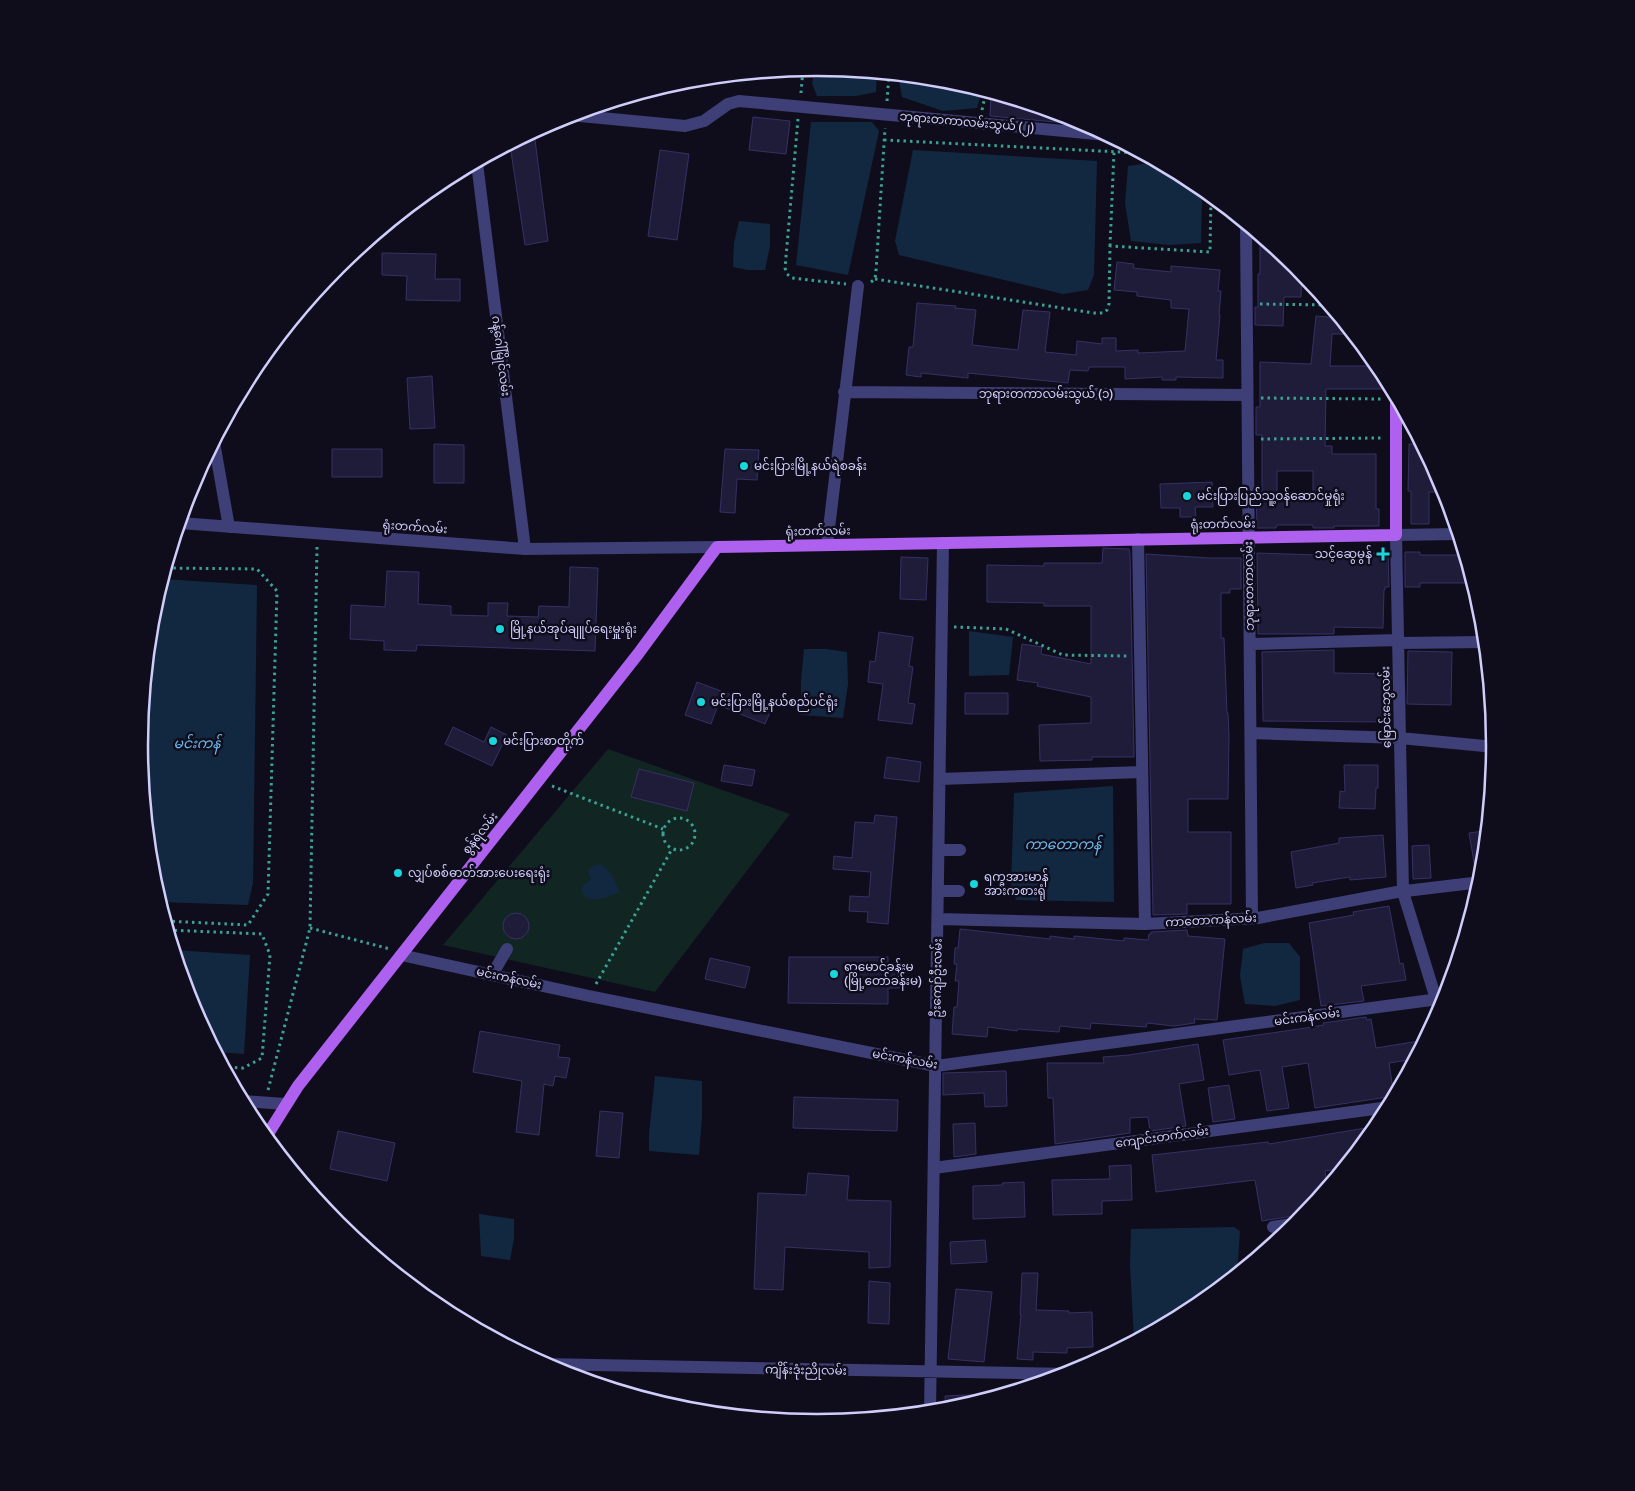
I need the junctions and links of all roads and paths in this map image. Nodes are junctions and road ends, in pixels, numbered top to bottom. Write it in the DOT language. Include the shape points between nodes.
graph roads {
  1 [pos="802,77"];
  2 [pos="889,81"];
  3 [pos="985,97"];
  4 [pos="800,108"];
  5 [pos="886,115"];
  6 [pos="587,117"];
  7 [pos="980,117"];
  8 [pos="1088,133"];
  9 [pos="884,140"];
  10 [pos="1114,152"];
  11 [pos="1128,153"];
  12 [pos="478,169"];
  13 [pos="1211,205"];
  14 [pos="1246,232"];
  15 [pos="1110,246"];
  16 [pos="875,279"];
  17 [pos="858,286"];
  18 [pos="1247,303"];
  19 [pos="1322,305"];
  20 [pos="844,392"];
  21 [pos="1247,396"];
  22 [pos="1388,397"];
  23 [pos="1396,409"];
  24 [pos="1396,438"];
  25 [pos="1248,439"];
  26 [pos="216,452"];
  27 [pos="186,524"];
  28 [pos="229,527"];
  29 [pos="318,534"];
  30 [pos="1452,534"];
  31 [pos="1396,535"];
  32 [pos="1249,538"];
  33 [pos="1138,539"];
  34 [pos="943,543"];
  35 [pos="827,545"];
  36 [pos="717,546"];
  37 [pos="525,549"];
  38 [pos="172,568"];
  39 [pos="942,627"];
  40 [pos="1398,642"];
  41 [pos="1478,642"];
  42 [pos="1250,644"];
  43 [pos="1140,656"];
  44 [pos="1251,733"];
  45 [pos="1400,738"];
  46 [pos="1487,746"];
  47 [pos="1142,772"];
  48 [pos="940,779"];
  49 [pos="538,781"];
  50 [pos="663,829"];
  51 [pos="672,849"];
  52 [pos="939,850"];
  53 [pos="960,850"];
  54 [pos="1472,883"];
  55 [pos="938,891"];
  56 [pos="959,891"];
  57 [pos="1403,892"];
  58 [pos="1252,918"];
  59 [pos="938,919"];
  60 [pos="172,921"];
  61 [pos="1145,924"];
  62 [pos="310,928"];
  63 [pos="174,930"];
  64 [pos="507,949"];
  65 [pos="402,953"];
  66 [pos="492,975"];
  67 [pos="1438,995"];
  68 [pos="589,996"];
  69 [pos="1435,1004"];
  70 [pos="936,1066"];
  71 [pos="231,1067"];
  72 [pos="252,1102"];
  73 [pos="265,1103"];
  74 [pos="285,1104"];
  75 [pos="1379,1108"];
  76 [pos="270,1130"];
  77 [pos="934,1168"];
  78 [pos="1284,1225"];
  79 [pos="1273,1227"];
  80 [pos="562,1364"];
  81 [pos="931,1372"];
  82 [pos="1048,1374"];
  83 [pos="930,1405"];
  1 -- 4 [label="path"];
  2 -- 5 [label="path"];
  3 -- 7 [label="path"];
  4 -- 5 [label="street, ဘုရားတကာလမ်းသွယ် (၂)"];
  4 -- 6 [label="street, ဘုရားတကာလမ်းသွယ် (၂)" via="736,101 704,121 685,126"];
  4 -- 17 [label="path" via="785,268 792,278"];
  5 -- 8 [label="street, ဘုရားတကာလမ်းသွယ် (၂)"];
  5 -- 9 [label="path"];
  9 -- 10 [label="path"];
  9 -- 16 [label="path"];
  10 -- 11 [label="path"];
  10 -- 15 [label="path"];
  12 -- 37 [label="street, ဂန့်ဂေါ်မြိုင်လမ်း"];
  13 -- 15 [label="path" via="1210,252"];
  14 -- 18 [label="street, ဘုရားတကာလမ်း"];
  15 -- 16 [label="path" via="1109,304 1102,313"];
  16 -- 17 [label="path"];
  17 -- 20 [label="street"];
  18 -- 19 [label="path"];
  18 -- 21 [label="street, ဘုရားတကာလမ်း"];
  20 -- 21 [label="street, ဘုရားတကာလမ်းသွယ် (၁)"];
  20 -- 35 [label="street"];
  21 -- 22 [label="path"];
  21 -- 25 [label="street, ဘုရားတကာလမ်း"];
  23 -- 24 [label="main road, မြောင်းဘွေလမ်း"];
  24 -- 25 [label="path"];
  24 -- 31 [label="main road, မြောင်းဘွေလမ်း"];
  25 -- 32 [label="street, ဘုရားတကာလမ်း"];
  26 -- 28 [label="street"];
  27 -- 28 [label="street, ရုံးတက်လမ်း"];
  28 -- 29 [label="street, ရုံးတက်လမ်း"];
  29 -- 37 [label="street, ရုံးတက်လမ်း"];
  29 -- 62 [label="path"];
  30 -- 31 [label="street, ရုံးတက်လမ်း"];
  31 -- 32 [label="main road, ရုံးတက်လမ်း"];
  31 -- 40 [label="street, မြောင်းဘွေလမ်း"];
  32 -- 33 [label="main road, ရုံးတက်လမ်း"];
  32 -- 42 [label="street, ဘုရားတကာလမ်း"];
  33 -- 34 [label="main road, ရုံးတက်လမ်း"];
  33 -- 43 [label="street"];
  34 -- 35 [label="main road, ရုံးတက်လမ်း"];
  34 -- 39 [label="street, ဦးကျော်ဦးလမ်း"];
  35 -- 36 [label="main road, ရုံးတက်လမ်း"];
  36 -- 37 [label="street, ရုံးတက်လမ်း"];
  36 -- 49 [label="main road, စွန်ရဲလမ်း" via="638,654"];
  38 -- 60 [label="path" via="257,568 277,591 268,894 248,925"];
  39 -- 43 [label="path" via="1006,629 1063,654"];
  39 -- 48 [label="street, ဦးကျော်ဦးလမ်း"];
  40 -- 41 [label="street"];
  40 -- 42 [label="street"];
  40 -- 45 [label="street, မြောင်းဘွေလမ်း"];
  42 -- 44 [label="street, ဘုရားတကာလမ်း"];
  43 -- 47 [label="street"];
  44 -- 45 [label="street"];
  44 -- 58 [label="street, ဘုရားတကာလမ်း"];
  45 -- 46 [label="street"];
  45 -- 57 [label="street, မြောင်းဘွေလမ်း"];
  47 -- 48 [label="street"];
  47 -- 61 [label="street"];
  48 -- 52 [label="street, ဦးကျော်ဦးလမ်း"];
  49 -- 50 [label="path"];
  49 -- 65 [label="main road, စွန်ရဲလမ်း"];
  50 -- 51 [label="path" via="663,840"];
  50 -- 51 [label="path" via="669,821 680,818 693,826 695,836 690,846 681,851"];
  51 -- 68 [label="path"];
  52 -- 53 [label="street"];
  52 -- 55 [label="street, ဦးကျော်ဦးလမ်း"];
  54 -- 57 [label="street, ကာတောကန်လမ်း"];
  55 -- 56 [label="street"];
  55 -- 59 [label="street, ဦးကျော်ဦးလမ်း"];
  57 -- 58 [label="street, ကာတောကန်လမ်း"];
  57 -- 67 [label="street, မြောင်းဘွေလမ်း"];
  58 -- 61 [label="street, ကာတောကန်လမ်း"];
  59 -- 61 [label="street, ကာတောကန်လမ်း"];
  59 -- 70 [label="street, ဦးကျော်ဦးလမ်း"];
  62 -- 65 [label="path"];
  62 -- 73 [label="path"];
  63 -- 71 [label="path" via="262,934 270,955 262,1058 243,1068"];
  64 -- 66 [label="street"];
  65 -- 66 [label="street, မင်းကန်လမ်း"];
  65 -- 74 [label="main road, စွန်ရဲလမ်း"];
  66 -- 68 [label="street, မင်းကန်လမ်း"];
  68 -- 70 [label="street, မင်းကန်လမ်း"];
  69 -- 70 [label="street, မင်းကန်လမ်း"];
  70 -- 77 [label="street, ဦးကျော်ဦးလမ်း"];
  72 -- 73 [label="street"];
  73 -- 74 [label="street"];
  74 -- 76 [label="main road, စွန်ရဲလမ်း"];
  75 -- 77 [label="street, ကျောင်းတက်လမ်း"];
  77 -- 81 [label="street, ဦးကျော်ဦးလမ်း"];
  78 -- 79 [label="street"];
  80 -- 81 [label="street, ကျိန်းဒုံးညိုလမ်း"];
  81 -- 82 [label="street, ကျိန်းဒုံးညိုလမ်း"];
  81 -- 83 [label="street, ဦးကျော်ဦးလမ်း"];
}
